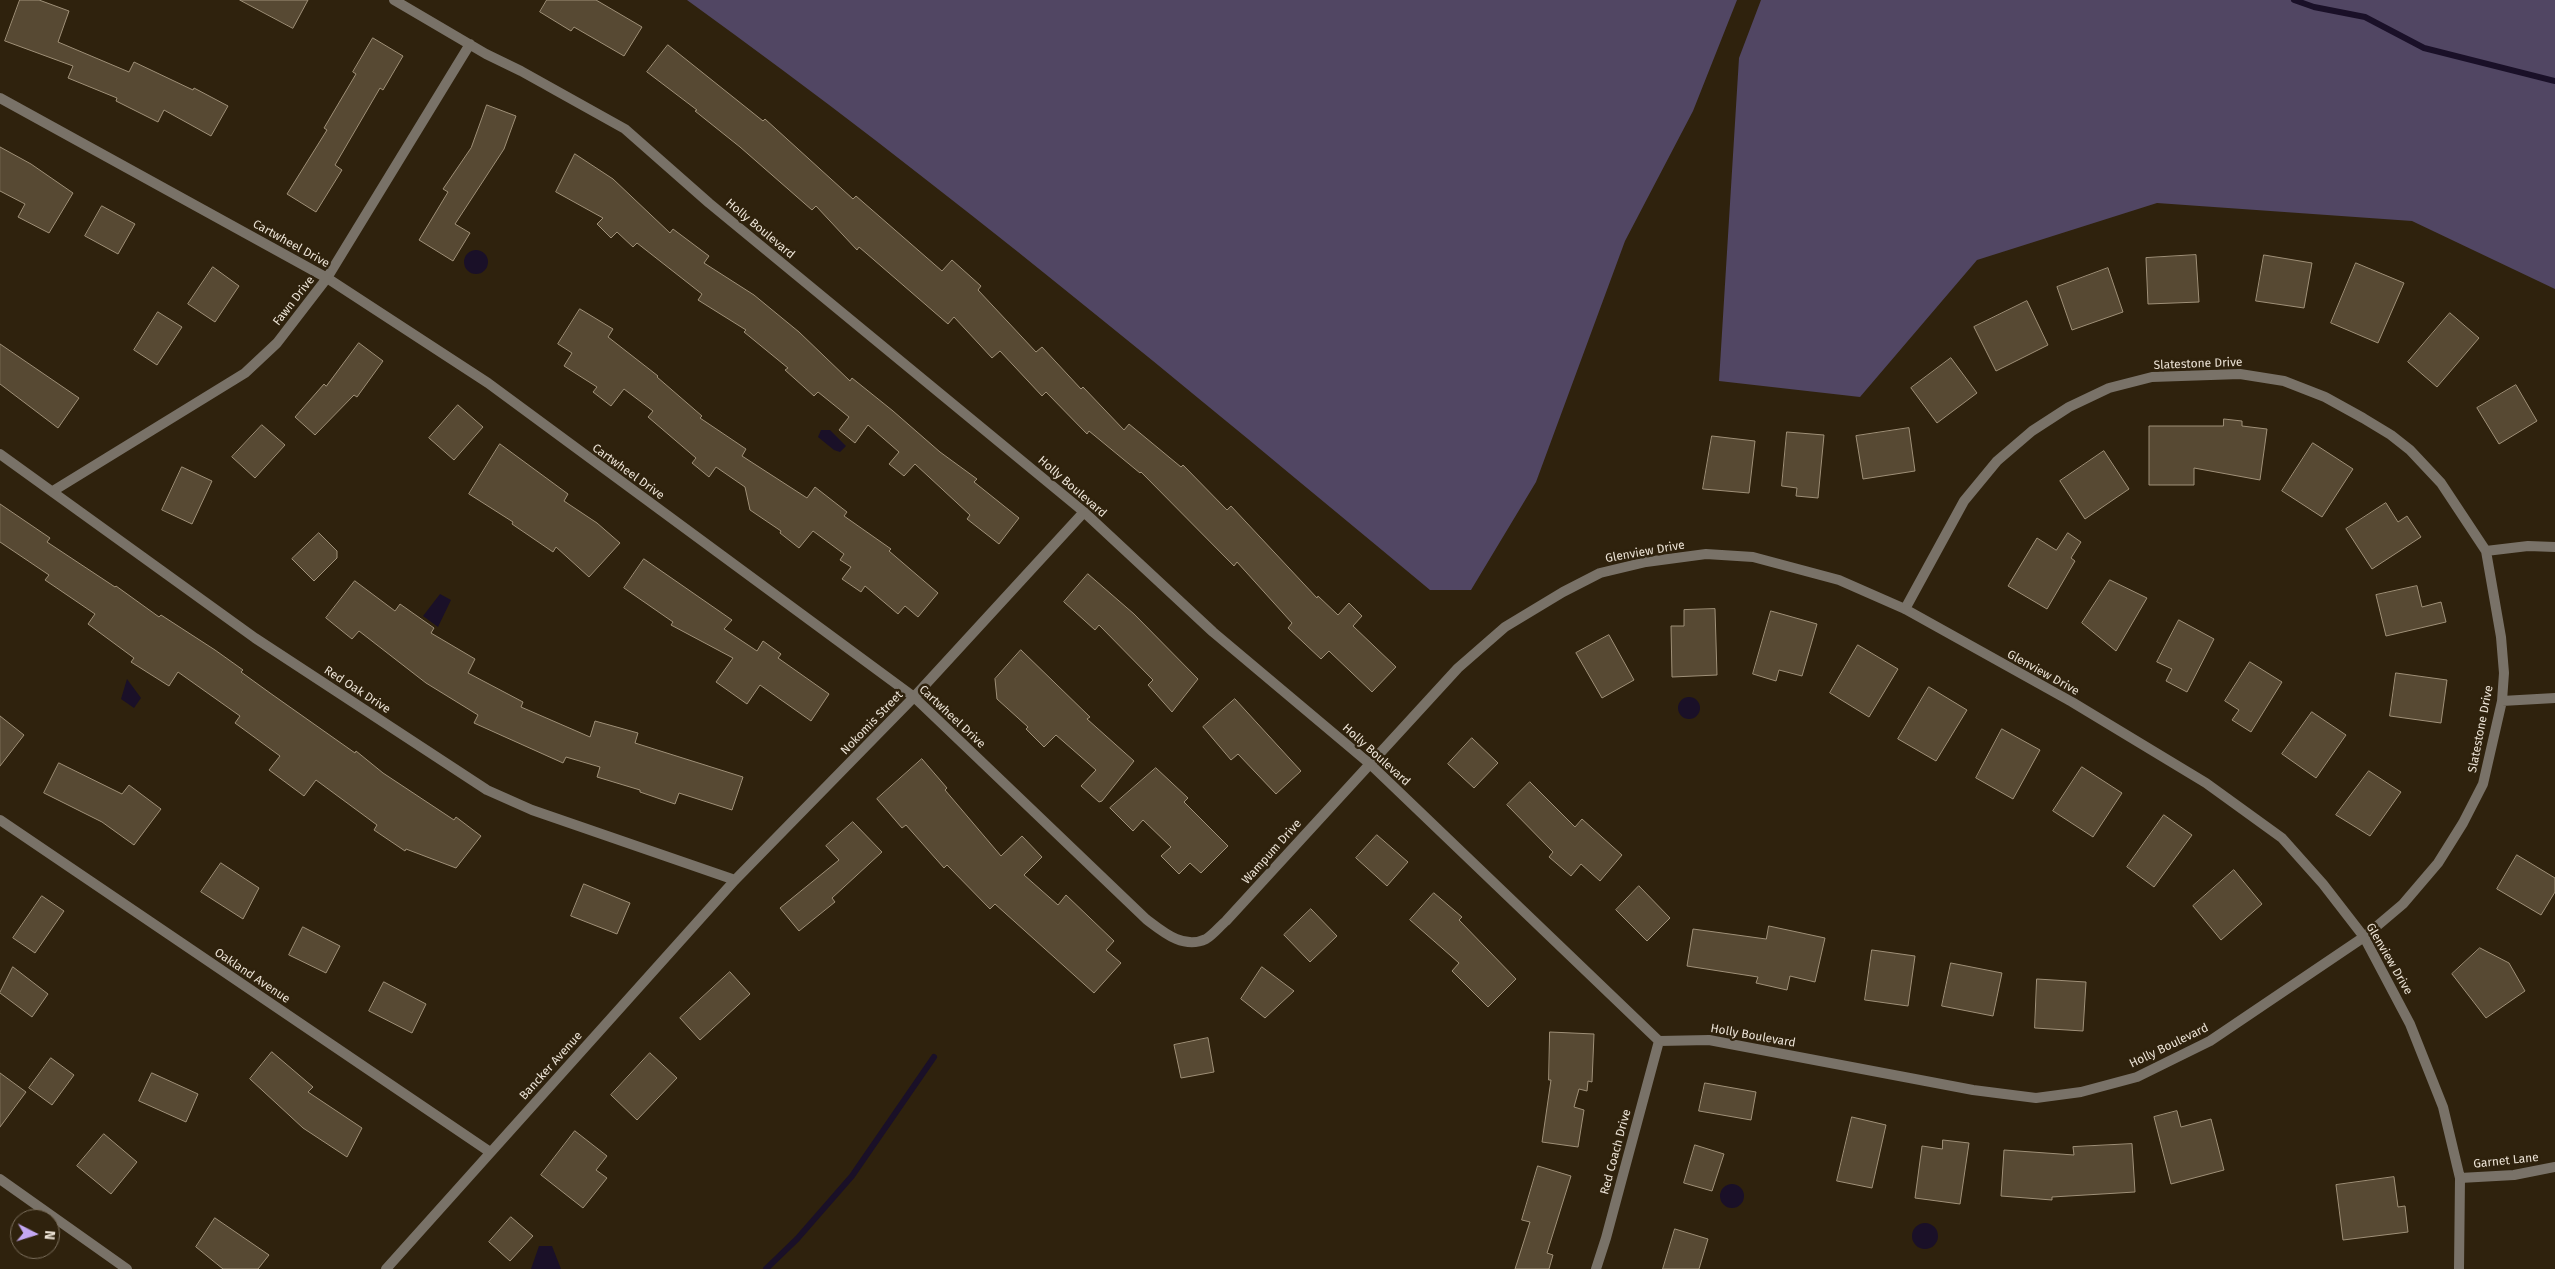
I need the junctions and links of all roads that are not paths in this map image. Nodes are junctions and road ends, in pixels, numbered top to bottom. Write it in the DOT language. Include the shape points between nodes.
graph roads {
  1 [pos="394,0"];
  2 [pos="470,44"];
  3 [pos="0,98"];
  4 [pos="327,278"];
  5 [pos="0,454"];
  6 [pos="54,491"];
  7 [pos="1084,512"];
  8 [pos="2555,547"];
  9 [pos="2486,551"];
  10 [pos="1905,609"];
  11 [pos="914,698"];
  12 [pos="2555,698"];
  13 [pos="2502,701"];
  14 [pos="1370,764"];
  15 [pos="0,820"];
  16 [pos="735,880"];
  17 [pos="2364,937"];
  18 [pos="1184,942"];
  19 [pos="1659,1041"];
  20 [pos="490,1152"];
  21 [pos="2555,1167"];
  22 [pos="2460,1178"];
  23 [pos="0,1179"];
  24 [pos="127,1269"];
  25 [pos="386,1269"];
  26 [pos="1596,1269"];
  27 [pos="2459,1269"];
  1 -- 2 [label="street, Holly Boulevard"];
  2 -- 4 [label="street, Fawn Drive"];
  2 -- 7 [label="street, Holly Boulevard" via="625,129 709,203"];
  3 -- 4 [label="street, Cartwheel Drive"];
  4 -- 6 [label="street, Fawn Drive" via="277,343 245,373"];
  4 -- 11 [label="street, Cartwheel Drive" via="488,383"];
  5 -- 6 [label="street, Red Oak Drive"];
  6 -- 16 [label="street, Red Oak Drive" via="255,638 487,790 532,810"];
  7 -- 11 [label="street, Nokomis Street"];
  7 -- 14 [label="street, Holly Boulevard" via="1199,620"];
  8 -- 9 [label="street" via="2528,546"];
  9 -- 10 [label="street, Slatestone Drive" via="2441,483 2410,450 2384,430 2325,397 2284,381 2240,374 2152,377 2108,388 2069,407 2032,431 1997,461 1964,501"];
  9 -- 13 [label="street, Slatestone Drive" via="2501,638"];
  10 -- 14 [label="street, Glenview Drive" via="1839,580 1753,557 1706,554 1646,562 1600,573 1505,627 1458,668"];
  10 -- 17 [label="street, Glenview Drive" via="2104,721 2206,783 2264,824 2282,838 2323,884"];
  11 -- 16 [label="street, Nokomis Street"];
  11 -- 18 [label="street, Cartwheel Drive" via="1146,918 1166,934"];
  12 -- 13 [label="street"];
  13 -- 17 [label="street, Slatestone Drive" via="2483,784 2463,823 2438,863 2403,904"];
  14 -- 18 [label="street, Wampum Drive" via="1226,921 1205,939"];
  14 -- 19 [label="street, Holly Boulevard"];
  15 -- 20 [label="street, Oakland Avenue"];
  16 -- 20 [label="street, Bancker Avenue"];
  17 -- 19 [label="street, Holly Boulevard" via="2210,1041 2137,1077 2072,1093 2027,1097 1973,1090 1708,1040"];
  17 -- 22 [label="street, Glenview Drive" via="2410,1024 2443,1107"];
  19 -- 26 [label="street, Red Coach Drive"];
  20 -- 25 [label="street, Bancker Avenue"];
  21 -- 22 [label="street, Garnet Lane" via="2514,1175"];
  22 -- 27 [label="street, Glenview Drive"];
  23 -- 24 [label="street"];
}
